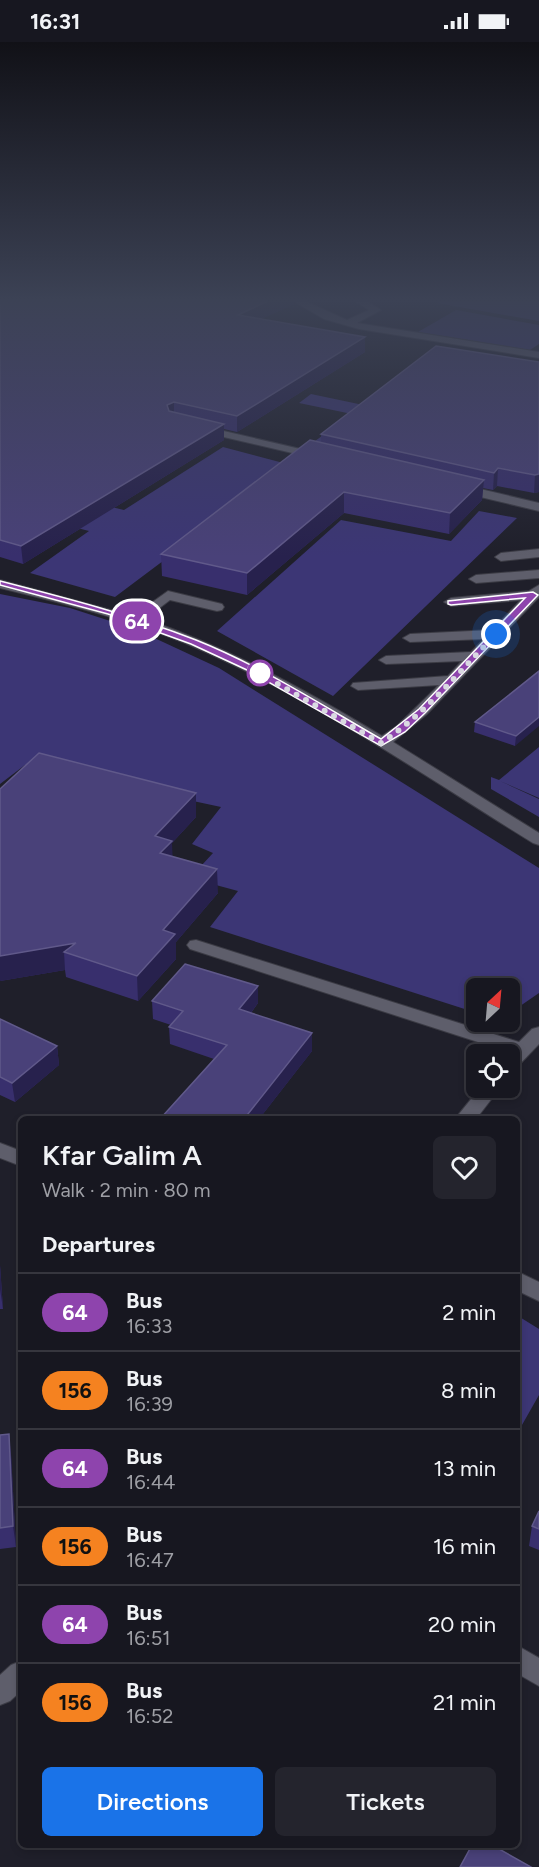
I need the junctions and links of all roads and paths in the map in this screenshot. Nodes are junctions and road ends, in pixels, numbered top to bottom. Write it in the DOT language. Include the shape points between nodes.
graph roads {
  1 [pos="185,426"];
  2 [pos="334,459"];
  3 [pos="448,486"];
  4 [pos="539,507"];
  5 [pos="539,544"];
  6 [pos="513,545"];
  7 [pos="539,553"];
  8 [pos="501,557"];
  9 [pos="539,564"];
  10 [pos="487,569"];
  11 [pos="539,574"];
  12 [pos="476,579"];
  13 [pos="0,584"];
  14 [pos="537,589"];
  15 [pos="463,591"];
  16 [pos="451,602"];
  17 [pos="217,607"];
  18 [pos="521,607"];
  19 [pos="438,613"];
  20 [pos="136,620"];
  21 [pos="508,621"];
  22 [pos="423,627"];
  23 [pos="410,638"];
  24 [pos="491,639"];
  25 [pos="399,648"];
  26 [pos="475,656"];
  27 [pos="386,660"];
  28 [pos="463,668"];
  29 [pos="371,674"];
  30 [pos="451,680"];
  31 [pos="358,686"];
  32 [pos="381,743"];
  33 [pos="539,840"];
  34 [pos="196,945"];
  35 [pos="539,1034"];
  36 [pos="480,1044"];
  37 [pos="520,1054"];
  38 [pos="482,1098"];
  39 [pos="467,1116"];
  40 [pos="0,1150"];
  41 [pos="18,1158"];
  42 [pos="520,1281"];
  43 [pos="539,1293"];
  44 [pos="520,1660"];
  45 [pos="539,1673"];
  46 [pos="18,1677"];
  47 [pos="0,1692"];
  1 -- 2 [label="street"];
  3 -- 4 [label="street"];
  5 -- 6 [label="street"];
  7 -- 8 [label="street"];
  9 -- 10 [label="street"];
  11 -- 12 [label="street"];
  13 -- 20 [label="street"];
  14 -- 15 [label="street"];
  14 -- 16 [label="street"];
  14 -- 18 [label="street"];
  17 -- 20 [label="street" via="168,595"];
  18 -- 19 [label="street"];
  18 -- 21 [label="street"];
  20 -- 32 [label="street" via="250,668"];
  21 -- 22 [label="street"];
  21 -- 24 [label="street"];
  23 -- 24 [label="street"];
  24 -- 25 [label="street"];
  24 -- 26 [label="street"];
  26 -- 27 [label="street"];
  26 -- 28 [label="street"];
  28 -- 29 [label="street"];
  28 -- 30 [label="street"];
  30 -- 31 [label="street"];
  30 -- 32 [label="street" via="422,711"];
  32 -- 33 [label="street"];
  34 -- 36 [label="street"];
  35 -- 37 [label="street"];
  38 -- 39 [label="street"];
  40 -- 41 [label="street"];
  42 -- 43 [label="street"];
  44 -- 45 [label="street"];
  46 -- 47 [label="street"];
}
